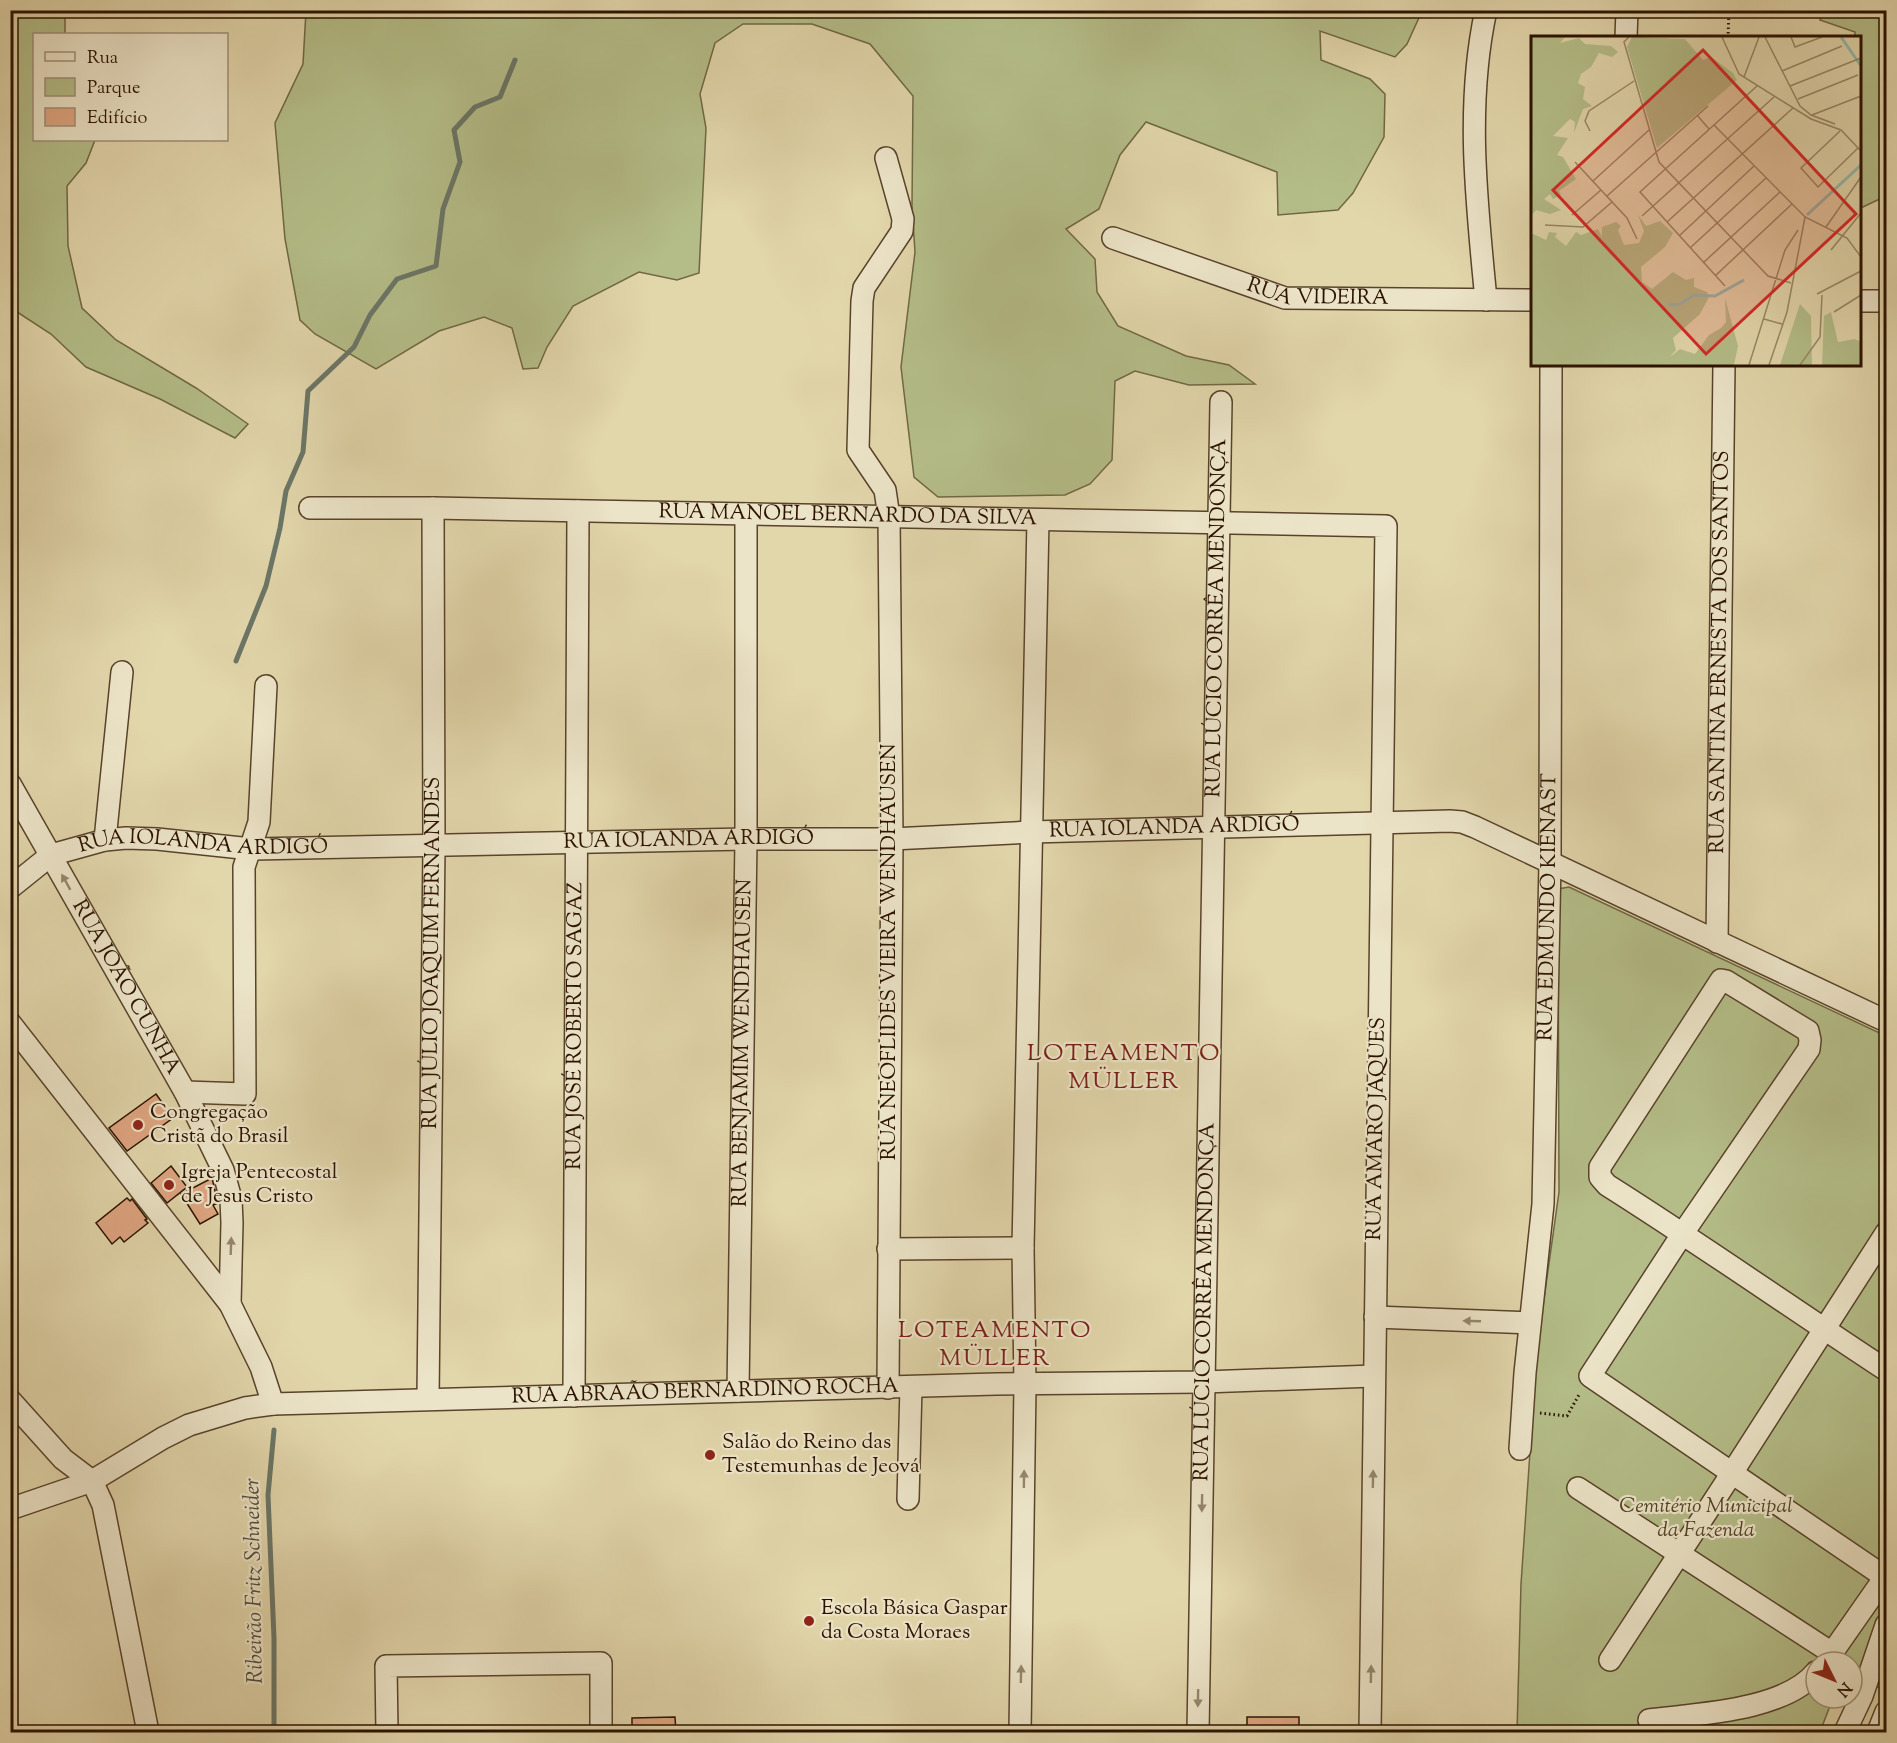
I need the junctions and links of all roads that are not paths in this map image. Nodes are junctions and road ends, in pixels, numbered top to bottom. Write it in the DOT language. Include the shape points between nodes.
graph roads {
  1 [pos="1486,10"];
  2 [pos="1627,10"];
  3 [pos="1626,36"];
  4 [pos="886,158"];
  5 [pos="1113,238"];
  6 [pos="1486,300"];
  7 [pos="1531,300"];
  8 [pos="1861,301"];
  9 [pos="1887,302"];
  10 [pos="1551,366"];
  11 [pos="1724,366"];
  12 [pos="1221,402"];
  13 [pos="310,508"];
  14 [pos="433,508"];
  15 [pos="578,511"];
  16 [pos="746,514"];
  17 [pos="889,517"];
  18 [pos="1038,520"];
  19 [pos="1219,523"];
  20 [pos="1386,526"];
  21 [pos="122,672"];
  22 [pos="266,686"];
  23 [pos="10,784"];
  24 [pos="1381,824"];
  25 [pos="1214,828"];
  26 [pos="1031,832"];
  27 [pos="746,839"];
  28 [pos="891,839"];
  29 [pos="105,840"];
  30 [pos="578,843"];
  31 [pos="434,846"];
  32 [pos="251,849"];
  33 [pos="51,855"];
  34 [pos="1550,862"];
  35 [pos="10,888"];
  36 [pos="1718,942"];
  37 [pos="1887,1021"];
  38 [pos="10,1023"];
  39 [pos="185,1092"];
  40 [pos="1683,1233"];
  41 [pos="1887,1233"];
  42 [pos="1023,1248"];
  43 [pos="888,1249"];
  44 [pos="230,1304"];
  45 [pos="1375,1317"];
  46 [pos="1530,1323"];
  47 [pos="1825,1329"];
  48 [pos="1887,1370"];
  49 [pos="1374,1376"];
  50 [pos="1204,1382"];
  51 [pos="1025,1385"];
  52 [pos="911,1387"];
  53 [pos="888,1388"];
  54 [pos="738,1391"];
  55 [pos="574,1396"];
  56 [pos="428,1399"];
  57 [pos="10,1400"];
  58 [pos="273,1404"];
  59 [pos="1520,1449"];
  60 [pos="1732,1473"];
  61 [pos="92,1481"];
  62 [pos="1578,1488"];
  63 [pos="908,1499"];
  64 [pos="10,1509"];
  65 [pos="1680,1554"];
  66 [pos="1886,1578"];
  67 [pos="1887,1625"];
  68 [pos="1817,1650"];
  69 [pos="1834,1650"];
  70 [pos="1610,1660"];
  71 [pos="1804,1685"];
  72 [pos="1887,1712"];
  73 [pos="1649,1720"];
  74 [pos="148,1732"];
  75 [pos="387,1732"];
  76 [pos="601,1732"];
  77 [pos="1020,1732"];
  78 [pos="1198,1732"];
  79 [pos="1370,1732"];
  80 [pos="1845,1732"];
  81 [pos="1878,1732"];
  1 -- 6 [label="street" via="1473,113 1474,178"];
  2 -- 3 [label="street"];
  4 -- 17 [label="street, RUA NEOFLIDES VIEIRA WENDHAUSEN" via="903,219 902,231 864,288 858,450 885,490"];
  5 -- 6 [label="street, RUA VIDEIRA" via="1286,298"];
  6 -- 7 [label="street, RUA VIDEIRA"];
  8 -- 9 [label="street"];
  10 -- 34 [label="street, RUA EDMUNDO KIENAST"];
  11 -- 36 [label="street, RUA SANTINA ERNESTA DOS SANTOS"];
  12 -- 19 [label="street, RUA LÚCIO CORRÊA MENDONÇA"];
  13 -- 14 [label="street, RUA MANOEL BERNARDO DA SILVA"];
  14 -- 15 [label="street, RUA MANOEL BERNARDO DA SILVA"];
  14 -- 31 [label="street, RUA JÚLIO JOAQUIM FERNANDES"];
  15 -- 16 [label="street, RUA MANOEL BERNARDO DA SILVA"];
  15 -- 30 [label="street, RUA JOSÉ ROBERTO SAGAZ"];
  16 -- 17 [label="street, RUA MANOEL BERNARDO DA SILVA"];
  16 -- 27 [label="street, RUA BENJAMIM WENDHAUSEN"];
  17 -- 18 [label="street, RUA MANOEL BERNARDO DA SILVA"];
  17 -- 28 [label="street, RUA NEOFLIDES VIEIRA WENDHAUSEN"];
  18 -- 19 [label="street, RUA MANOEL BERNARDO DA SILVA"];
  18 -- 26 [label="street"];
  19 -- 20 [label="street, RUA MANOEL BERNARDO DA SILVA"];
  19 -- 25 [label="street, RUA LÚCIO CORRÊA MENDONÇA"];
  20 -- 24 [label="street, RUA AMARO JAQUES"];
  21 -- 29 [label="street"];
  22 -- 32 [label="street" via="259,822"];
  23 -- 33 [label="street, RUA JOÃO CUNHA"];
  24 -- 25 [label="street, RUA IOLANDA ARDIGÓ"];
  24 -- 34 [label="street, RUA IOLANDA ARDIGÓ" via="1462,822"];
  24 -- 45 [label="street, RUA AMARO JAQUES"];
  25 -- 26 [label="street, RUA IOLANDA ARDIGÓ"];
  25 -- 50 [label="street, RUA LÚCIO CORRÊA MENDONÇA"];
  26 -- 28 [label="street, RUA IOLANDA ARDIGÓ"];
  26 -- 42 [label="street"];
  27 -- 28 [label="street, RUA IOLANDA ARDIGÓ"];
  27 -- 30 [label="street, RUA IOLANDA ARDIGÓ"];
  27 -- 54 [label="street, RUA BENJAMIM WENDHAUSEN"];
  28 -- 43 [label="street, RUA NEOFLIDES VIEIRA WENDHAUSEN"];
  29 -- 32 [label="street, RUA IOLANDA ARDIGÓ" via="157,839"];
  29 -- 33 [label="street, RUA IOLANDA ARDIGÓ"];
  30 -- 31 [label="street, RUA IOLANDA ARDIGÓ"];
  30 -- 55 [label="street, RUA JOSÉ ROBERTO SAGAZ"];
  31 -- 32 [label="street, RUA IOLANDA ARDIGÓ"];
  31 -- 56 [label="street, RUA JÚLIO JOAQUIM FERNANDES"];
  32 -- 39 [label="street" via="244,867 245,1094"];
  33 -- 35 [label="street, RUA IOLANDA ARDIGÓ"];
  39 -- 33 [label="street, RUA JOÃO CUNHA, one-way"];
  34 -- 36 [label="street, RUA IOLANDA ARDIGÓ"];
  34 -- 46 [label="street, RUA EDMUNDO KIENAST" via="1544,1204"];
  36 -- 37 [label="street, RUA IOLANDA ARDIGÓ"];
  38 -- 44 [label="street"];
  44 -- 39 [label="street, RUA JOÃO CUNHA, one-way" via="231,1199 223,1170"];
  40 -- 40 [label="street" via="1809,1049 1808,1031 1721,980 1599,1172 1602,1181"];
  40 -- 47 [label="street"];
  40 -- 60 [label="street" via="1590,1376"];
  41 -- 47 [label="street"];
  42 -- 43 [label="street"];
  42 -- 51 [label="street"];
  43 -- 53 [label="street, RUA NEOFLIDES VIEIRA WENDHAUSEN"];
  44 -- 58 [label="street" via="261,1367"];
  46 -- 45 [label="street, one-way"];
  45 -- 49 [label="street, RUA AMARO JAQUES"];
  46 -- 59 [label="street, RUA EDMUNDO KIENAST"];
  47 -- 48 [label="street"];
  47 -- 60 [label="street"];
  49 -- 50 [label="street, RUA ABRAÃO BERNARDINO ROCHA"];
  79 -- 49 [label="street, RUA AMARO JAQUES, one-way"];
  50 -- 51 [label="street, RUA ABRAÃO BERNARDINO ROCHA"];
  50 -- 78 [label="street, RUA LÚCIO CORRÊA MENDONÇA, one-way"];
  51 -- 52 [label="street, RUA ABRAÃO BERNARDINO ROCHA"];
  77 -- 51 [label="street, one-way"];
  52 -- 53 [label="street, RUA ABRAÃO BERNARDINO ROCHA"];
  52 -- 63 [label="street"];
  53 -- 54 [label="street, RUA ABRAÃO BERNARDINO ROCHA"];
  54 -- 55 [label="street, RUA ABRAÃO BERNARDINO ROCHA"];
  55 -- 56 [label="street, RUA ABRAÃO BERNARDINO ROCHA"];
  56 -- 58 [label="street, RUA ABRAÃO BERNARDINO ROCHA"];
  57 -- 61 [label="street" via="63,1459"];
  58 -- 61 [label="street, RUA ABRAÃO BERNARDINO ROCHA" via="189,1425"];
  60 -- 65 [label="street"];
  60 -- 66 [label="street"];
  61 -- 64 [label="street, RUA ABRAÃO BERNARDINO ROCHA"];
  61 -- 74 [label="street" via="103,1505"];
  62 -- 65 [label="street"];
  65 -- 68 [label="street"];
  65 -- 70 [label="street"];
  66 -- 69 [label="street"];
  67 -- 80 [label="street"];
  71 -- 73 [label="street" via="1745,1707"];
  72 -- 81 [label="street"];
  75 -- 76 [label="street" via="386,1666 601,1663"];
}
